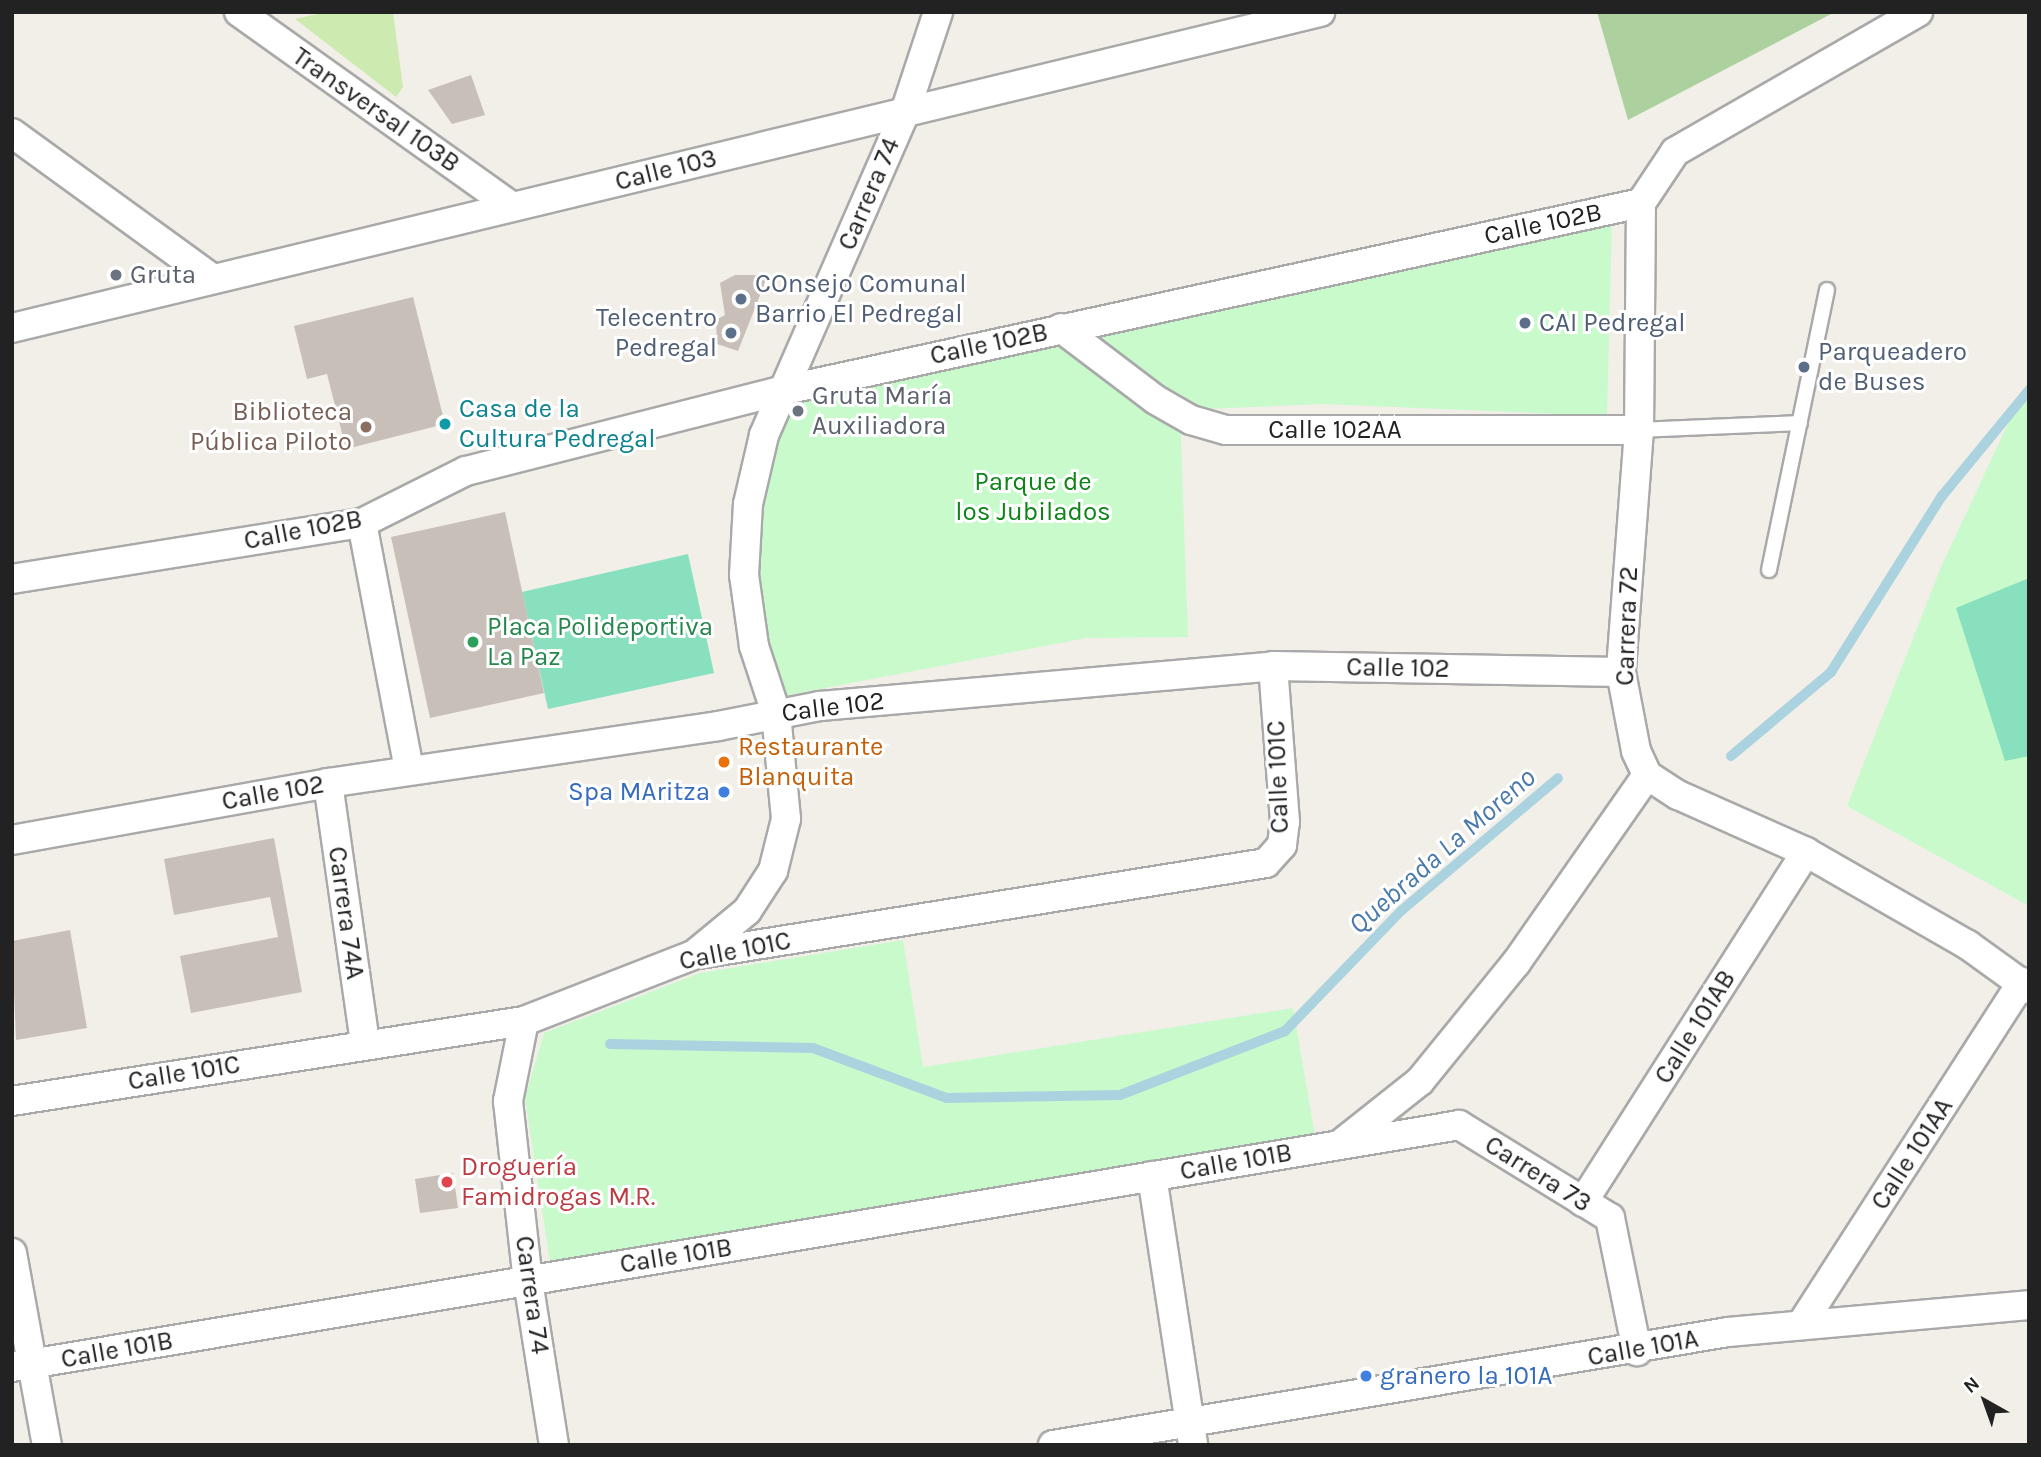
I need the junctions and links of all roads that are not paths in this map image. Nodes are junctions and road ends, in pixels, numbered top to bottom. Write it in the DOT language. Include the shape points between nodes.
graph roads {
  1 [pos="239,12"];
  2 [pos="938,12"];
  3 [pos="1320,12"];
  4 [pos="1918,12"];
  5 [pos="905,112"];
  6 [pos="12,132"];
  7 [pos="1641,203"];
  8 [pos="512,207"];
  9 [pos="213,279"];
  10 [pos="1827,290"];
  11 [pos="12,328"];
  12 [pos="1061,328"];
  13 [pos="780,391"];
  14 [pos="1800,423"];
  15 [pos="1639,430"];
  16 [pos="362,523"];
  17 [pos="1769,570"];
  18 [pos="12,579"];
  19 [pos="1273,666"];
  20 [pos="1621,672"];
  21 [pos="776,713"];
  22 [pos="409,770"];
  23 [pos="1647,775"];
  24 [pos="328,783"];
  25 [pos="12,840"];
  26 [pos="1806,852"];
  27 [pos="692,955"];
  28 [pos="2026,986"];
  29 [pos="524,1021"];
  30 [pos="365,1044"];
  31 [pos="12,1101"];
  32 [pos="1459,1125"];
  33 [pos="1340,1144"];
  34 [pos="1152,1176"];
  35 [pos="1583,1202"];
  36 [pos="12,1253"];
  37 [pos="528,1280"];
  38 [pos="2029,1305"];
  39 [pos="1801,1325"];
  40 [pos="1637,1350"];
  41 [pos="22,1366"];
  42 [pos="1191,1433"];
  43 [pos="47,1445"];
  44 [pos="554,1445"];
  45 [pos="1053,1445"];
  1 -- 8 [label="street, Transversal 103B"];
  2 -- 5 [label="street, Carrera 74"];
  3 -- 5 [label="street, Calle 103"];
  4 -- 7 [label="street" via="1675,152"];
  5 -- 8 [label="street, Calle 103"];
  5 -- 13 [label="street, Carrera 74"];
  6 -- 9 [label="street"];
  7 -- 12 [label="street, Calle 102B"];
  7 -- 15 [label="street, Carrera 72"];
  8 -- 9 [label="street, Calle 103"];
  9 -- 11 [label="street, Calle 103"];
  10 -- 14 [label="lane"];
  12 -- 13 [label="street, Calle 102B"];
  12 -- 15 [label="street, Calle 102AA" via="1156,400 1191,420 1226,429"];
  13 -- 16 [label="street, Calle 102B" via="466,471"];
  13 -- 21 [label="street, Carrera 74" via="748,504 744,575 754,646"];
  14 -- 15 [label="lane"];
  14 -- 17 [label="lane"];
  15 -- 20 [label="street, Carrera 72"];
  16 -- 18 [label="street, Calle 102B"];
  16 -- 22 [label="street"];
  19 -- 20 [label="street, Calle 102"];
  19 -- 21 [label="street, Calle 102"];
  19 -- 27 [label="street, Calle 101C" via="1285,822 1282,845 1266,863"];
  20 -- 23 [label="street, Carrera 72" via="1636,751"];
  21 -- 22 [label="street, Calle 102" via="718,726"];
  21 -- 27 [label="street, Carrera 74" via="786,819 772,871 747,911"];
  22 -- 24 [label="street, Calle 102"];
  23 -- 26 [label="street" via="1678,795"];
  23 -- 33 [label="street, Calle 101B" via="1516,963 1420,1081"];
  24 -- 25 [label="street, Calle 102"];
  24 -- 30 [label="street, Carrera 74A"];
  26 -- 28 [label="street" via="1968,945"];
  26 -- 35 [label="street, Calle 101AB"];
  27 -- 29 [label="street, Calle 101C"];
  28 -- 39 [label="street, Calle 101AA"];
  29 -- 30 [label="street, Calle 101C"];
  29 -- 37 [label="street, Carrera 74" via="508,1101"];
  30 -- 31 [label="street, Calle 101C"];
  32 -- 33 [label="street, Calle 101B"];
  32 -- 35 [label="street, Carrera 73"];
  33 -- 34 [label="street, Calle 101B"];
  34 -- 37 [label="street, Calle 101B"];
  34 -- 42 [label="street"];
  35 -- 40 [label="street, Carrera 73" via="1610,1218"];
  36 -- 41 [label="street"];
  37 -- 41 [label="street, Calle 101B"];
  37 -- 44 [label="street, Carrera 74"];
  38 -- 39 [label="street, Calle 101A"];
  39 -- 40 [label="street, Calle 101A" via="1728,1332"];
  40 -- 42 [label="street, Calle 101A"];
  41 -- 43 [label="street"];
  42 -- 45 [label="street, Calle 101A"];
}
